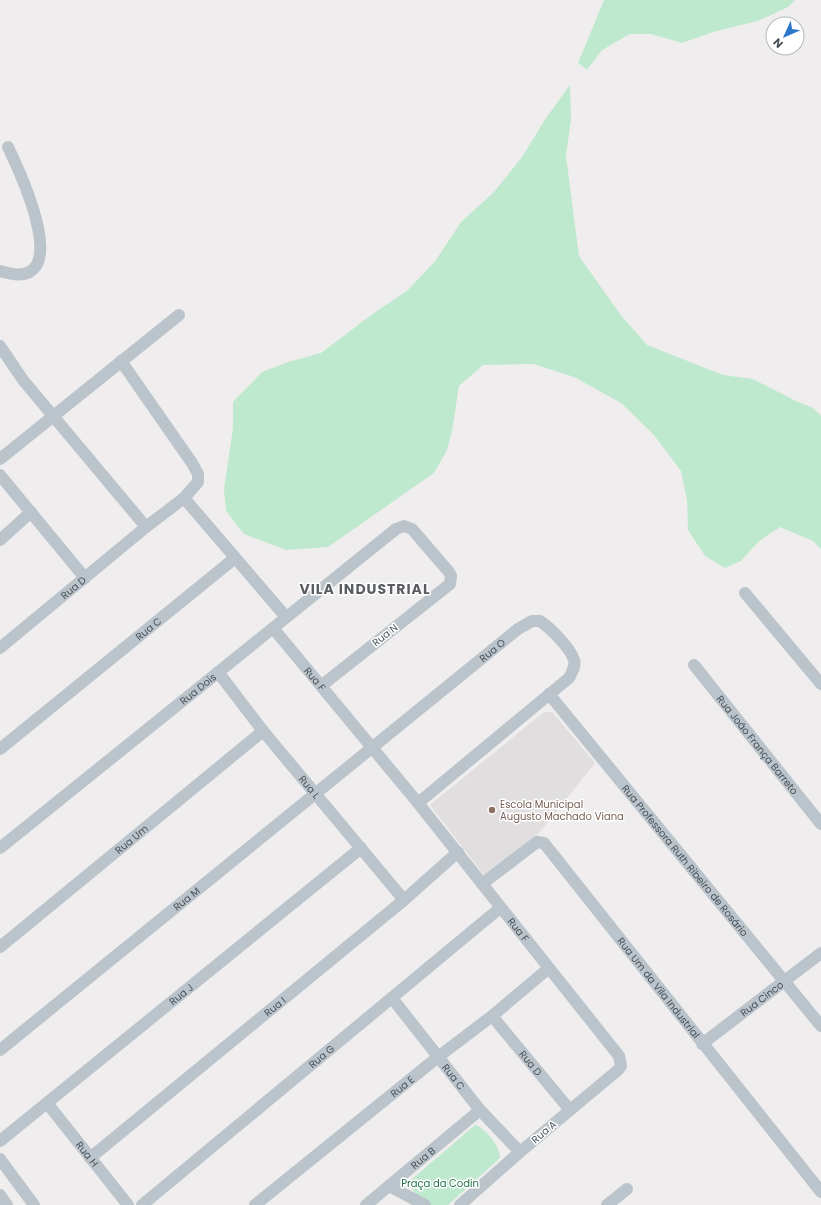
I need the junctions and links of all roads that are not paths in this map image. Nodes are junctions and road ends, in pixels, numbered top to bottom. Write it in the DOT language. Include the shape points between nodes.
graph roads {
  1 [pos="8,148"];
  2 [pos="0,271"];
  3 [pos="179,314"];
  4 [pos="0,346"];
  5 [pos="121,361"];
  6 [pos="54,417"];
  7 [pos="0,459"];
  8 [pos="0,475"];
  9 [pos="184,498"];
  10 [pos="31,512"];
  11 [pos="146,527"];
  12 [pos="396,529"];
  13 [pos="0,540"];
  14 [pos="235,558"];
  15 [pos="85,578"];
  16 [pos="745,593"];
  17 [pos="286,617"];
  18 [pos="273,628"];
  19 [pos="0,648"];
  20 [pos="694,665"];
  21 [pos="218,672"];
  22 [pos="821,684"];
  23 [pos="321,686"];
  24 [pos="549,694"];
  25 [pos="263,731"];
  26 [pos="373,747"];
  27 [pos="0,749"];
  28 [pos="317,794"];
  29 [pos="418,803"];
  30 [pos="821,824"];
  31 [pos="0,848"];
  32 [pos="362,848"];
  33 [pos="458,852"];
  34 [pos="482,884"];
  35 [pos="404,900"];
  36 [pos="500,908"];
  37 [pos="0,946"];
  38 [pos="821,953"];
  39 [pos="549,968"];
  40 [pos="784,981"];
  41 [pos="392,998"];
  42 [pos="492,1016"];
  43 [pos="821,1026"];
  44 [pos="702,1044"];
  45 [pos="0,1050"];
  46 [pos="620,1056"];
  47 [pos="438,1057"];
  48 [pos="47,1103"];
  49 [pos="480,1110"];
  50 [pos="570,1110"];
  51 [pos="0,1141"];
  52 [pos="520,1152"];
  53 [pos="90,1158"];
  54 [pos="0,1159"];
  55 [pos="389,1186"];
  56 [pos="627,1189"];
  57 [pos="821,1192"];
  58 [pos="0,1195"];
  59 [pos="7,1205"];
  60 [pos="34,1205"];
  61 [pos="128,1205"];
  62 [pos="142,1205"];
  63 [pos="255,1205"];
  64 [pos="366,1205"];
  65 [pos="425,1205"];
  66 [pos="460,1205"];
  67 [pos="606,1205"];
  1 -- 2 [label="street" via="31,198 39,228 41,255 32,270 10,274"];
  3 -- 5 [label="street"];
  4 -- 6 [label="street" via="23,380"];
  5 -- 6 [label="street"];
  5 -- 9 [label="street, Rua D" via="198,474 197,484"];
  6 -- 7 [label="street"];
  6 -- 11 [label="street"];
  8 -- 10 [label="street"];
  9 -- 11 [label="street, Rua D"];
  9 -- 14 [label="street"];
  10 -- 13 [label="street"];
  10 -- 15 [label="street"];
  11 -- 15 [label="street, Rua D"];
  12 -- 17 [label="street, Rua Dois"];
  12 -- 23 [label="street, Rua N" via="404,526 412,529 449,572 450,584"];
  14 -- 17 [label="street"];
  14 -- 27 [label="street, Rua C"];
  15 -- 19 [label="street, Rua D"];
  16 -- 22 [label="street"];
  17 -- 18 [label="street, Rua Dois"];
  18 -- 21 [label="street, Rua Dois"];
  18 -- 23 [label="street, Rua F"];
  20 -- 30 [label="street, Rua João França Barreto"];
  21 -- 25 [label="street, Rua L"];
  21 -- 31 [label="street, Rua Dois"];
  23 -- 26 [label="street, Rua F"];
  24 -- 26 [label="street, Rua O" via="569,678 573,672 574,659 547,626 540,621 532,621 518,629"];
  24 -- 29 [label="street"];
  24 -- 40 [label="street, Rua Professora Ruth Ribeiro de Rosário"];
  25 -- 28 [label="street, Rua L"];
  25 -- 37 [label="street, Rua Um"];
  26 -- 28 [label="street, Rua M"];
  26 -- 29 [label="street, Rua F"];
  28 -- 32 [label="street, Rua L"];
  28 -- 45 [label="street, Rua M"];
  29 -- 33 [label="street, Rua F"];
  32 -- 35 [label="street, Rua L"];
  32 -- 48 [label="street, Rua J"];
  33 -- 34 [label="street, Rua F"];
  33 -- 35 [label="street, Rua I"];
  34 -- 36 [label="street, Rua F"];
  34 -- 44 [label="street, Rua Um da Vila Industrial" via="537,842 544,843"];
  35 -- 53 [label="street, Rua I"];
  36 -- 39 [label="street, Rua F"];
  36 -- 41 [label="street, Rua G"];
  38 -- 40 [label="street, Rua Cinco"];
  39 -- 42 [label="street, Rua E"];
  39 -- 46 [label="street, Rua F"];
  40 -- 43 [label="street, Rua Professora Ruth Ribeiro de Rosário"];
  40 -- 44 [label="street, Rua Cinco"];
  41 -- 47 [label="street, Rua C"];
  41 -- 62 [label="street, Rua G"];
  42 -- 47 [label="street, Rua E"];
  42 -- 50 [label="street, Rua D"];
  44 -- 57 [label="street, Rua Um da Vila Industrial"];
  46 -- 50 [label="street, Rua A" via="621,1066 618,1070"];
  47 -- 49 [label="street, Rua C"];
  47 -- 63 [label="street, Rua E"];
  48 -- 51 [label="street, Rua J"];
  48 -- 53 [label="street, Rua H"];
  49 -- 52 [label="street, Rua C"];
  49 -- 55 [label="street, Rua B"];
  50 -- 52 [label="street, Rua A"];
  52 -- 66 [label="street, Rua A"];
  53 -- 61 [label="street, Rua H"];
  54 -- 60 [label="street"];
  55 -- 64 [label="street, Rua B"];
  55 -- 65 [label="street"];
  56 -- 67 [label="street"];
  58 -- 59 [label="street"];
}
